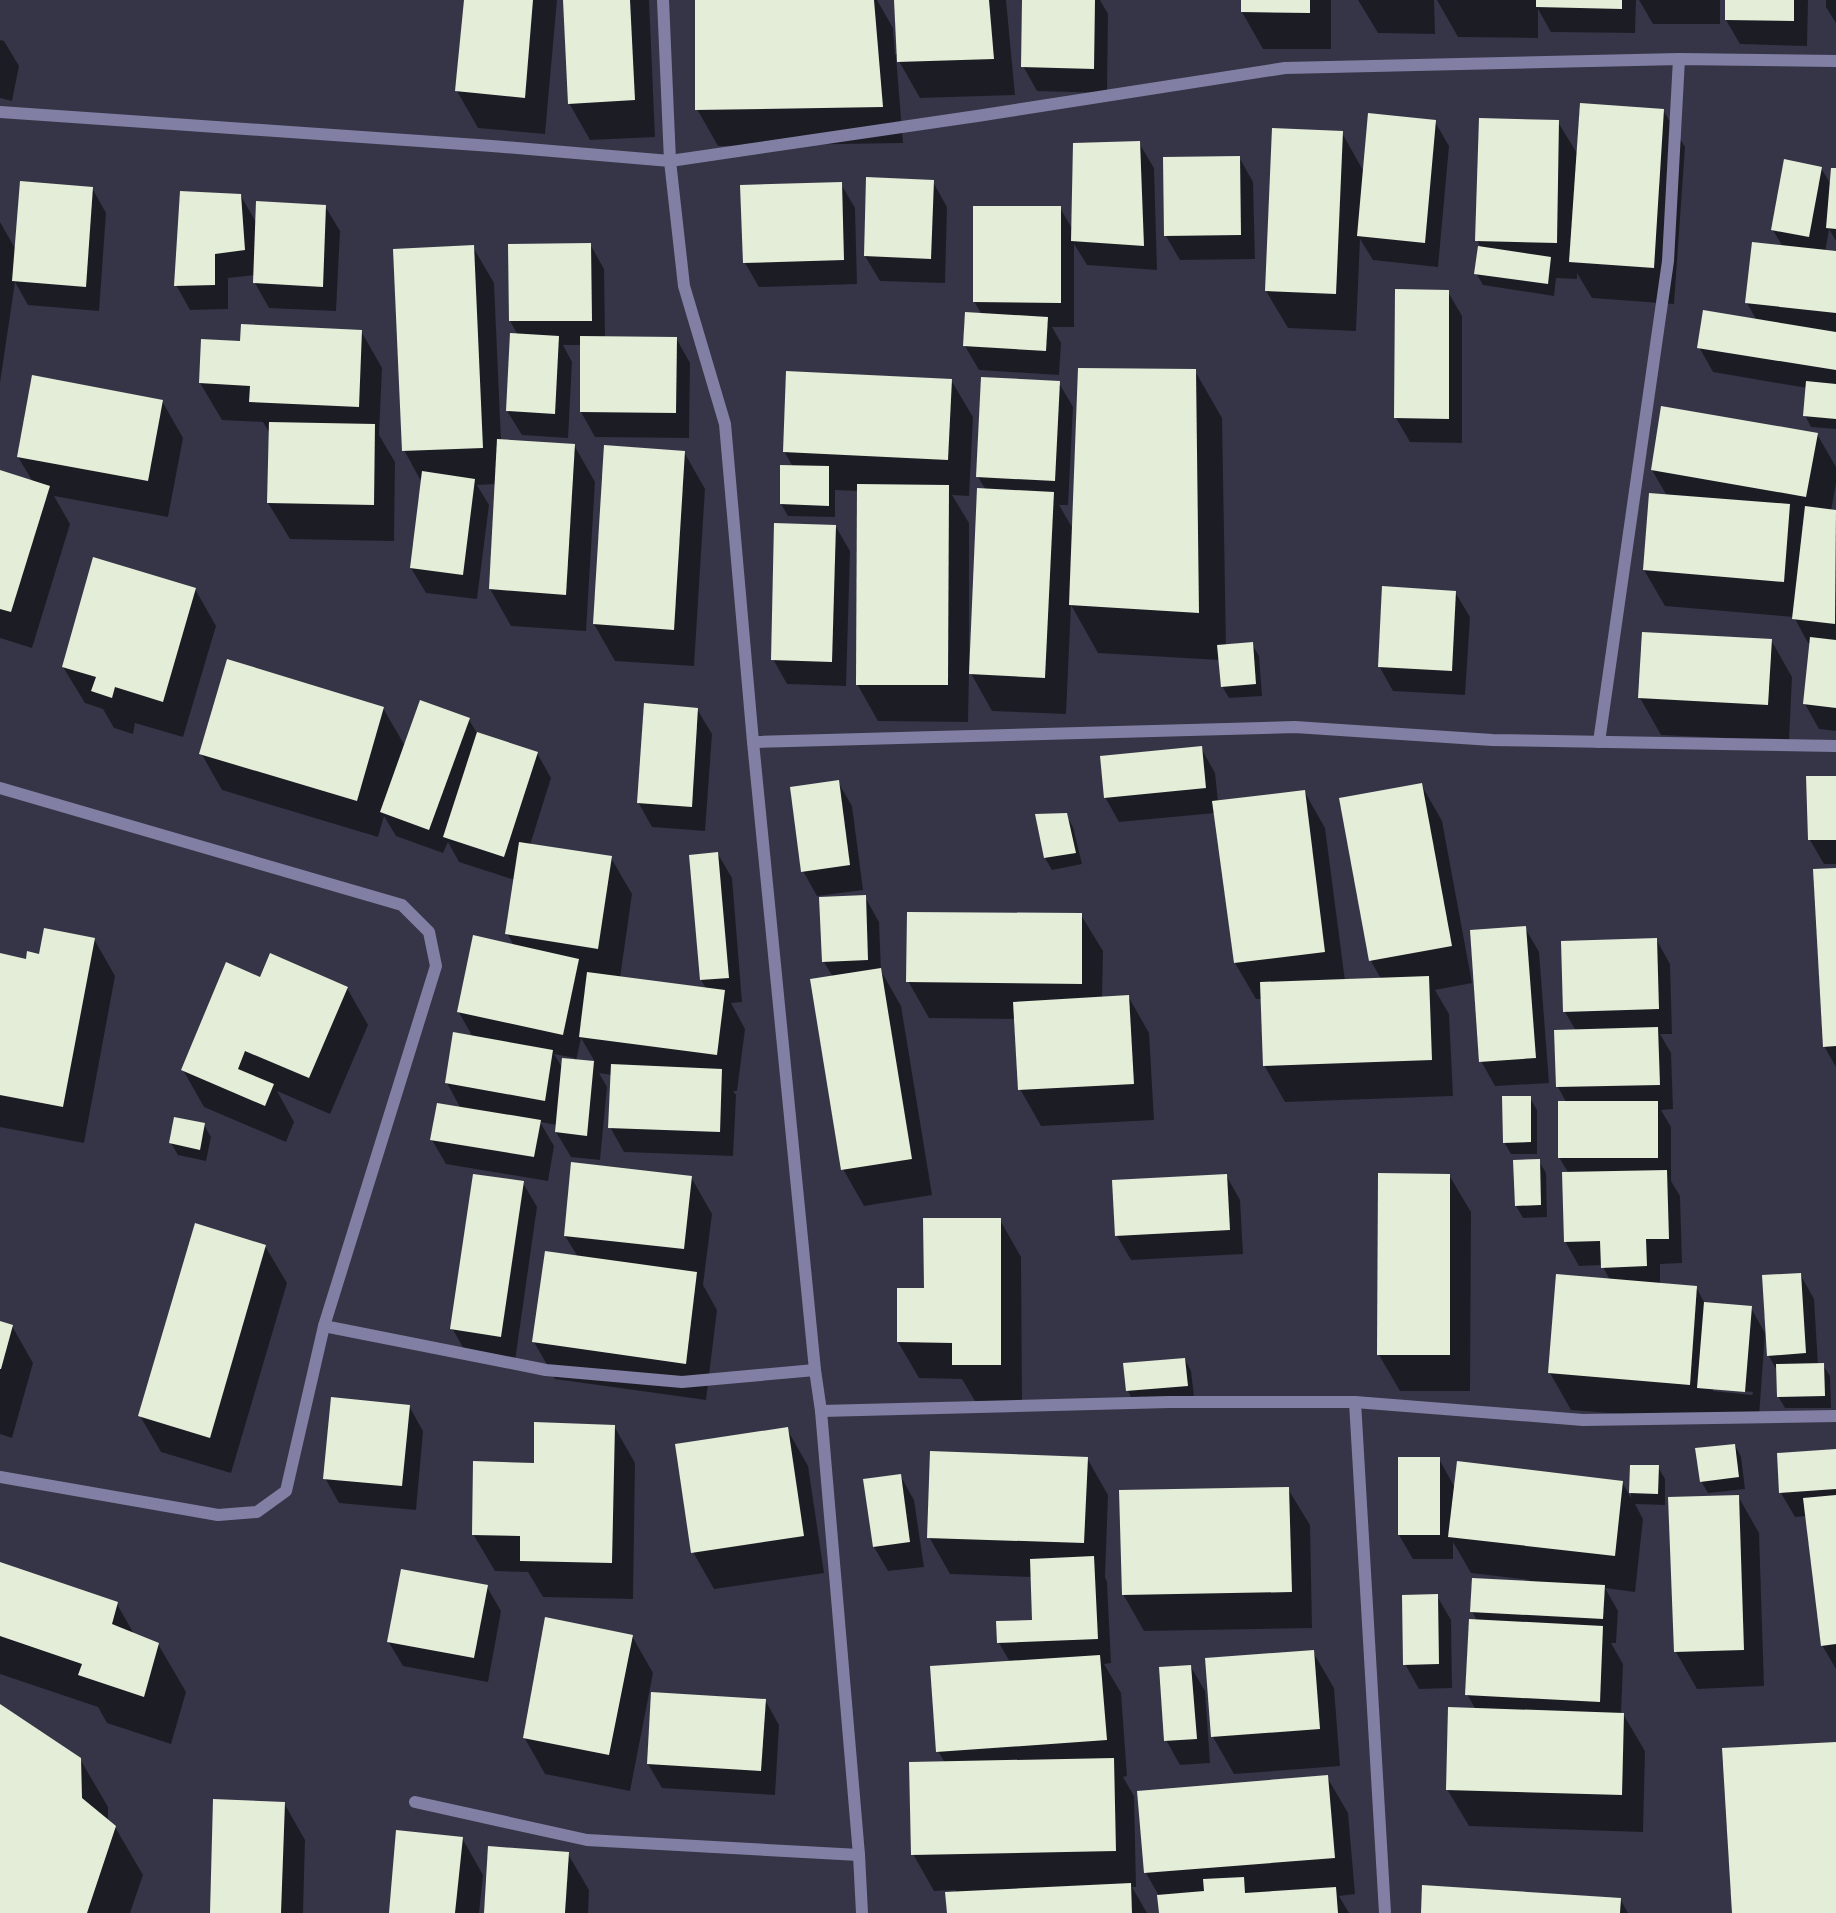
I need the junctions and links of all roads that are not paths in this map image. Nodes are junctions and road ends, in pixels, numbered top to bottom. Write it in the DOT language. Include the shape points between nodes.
graph roads {
  1 [pos="663,0"];
  2 [pos="1679,59"];
  3 [pos="1836,62"];
  4 [pos="0,112"];
  5 [pos="670,161"];
  6 [pos="753,742"];
  7 [pos="1599,742"];
  8 [pos="1836,746"];
  9 [pos="0,788"];
  10 [pos="324,1326"];
  11 [pos="815,1370"];
  12 [pos="1355,1402"];
  13 [pos="821,1411"];
  14 [pos="1836,1416"];
  15 [pos="0,1477"];
  16 [pos="415,1802"];
  17 [pos="860,1855"];
  18 [pos="862,1913"];
  19 [pos="1384,1913"];
  1 -- 5 [label="street"];
  2 -- 3 [label="street"];
  2 -- 5 [label="street" via="1285,68"];
  2 -- 7 [label="street" via="1668,261"];
  4 -- 5 [label="street"];
  5 -- 6 [label="street" via="684,286 725,424"];
  6 -- 7 [label="street" via="1295,727 1492,740"];
  6 -- 11 [label="street"];
  7 -- 8 [label="street"];
  9 -- 10 [label="street" via="402,905 429,932 436,966"];
  10 -- 11 [label="street" via="546,1370 682,1382"];
  10 -- 15 [label="street" via="286,1491 257,1512 218,1515"];
  11 -- 13 [label="street"];
  12 -- 13 [label="street" via="1169,1402"];
  12 -- 14 [label="street" via="1583,1420"];
  12 -- 19 [label="street"];
  13 -- 17 [label="street"];
  16 -- 17 [label="street" via="587,1840"];
  17 -- 18 [label="street"];
}
